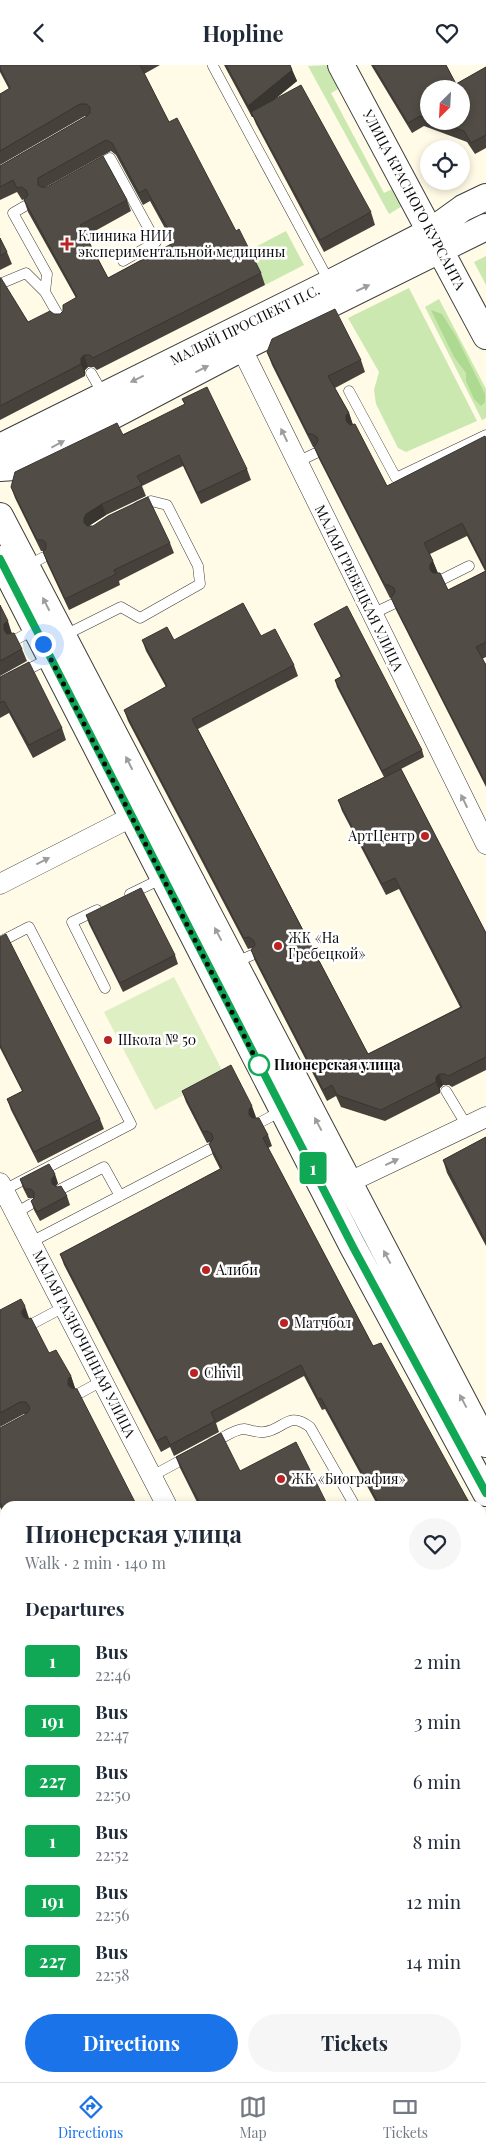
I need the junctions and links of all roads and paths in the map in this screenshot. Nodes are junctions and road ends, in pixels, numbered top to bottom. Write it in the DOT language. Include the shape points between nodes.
graph roads {
  1 [pos="341,65"];
  2 [pos="213,66"];
  3 [pos="87,171"];
  4 [pos="486,197"];
  5 [pos="25,206"];
  6 [pos="486,227"];
  7 [pos="436,241"];
  8 [pos="123,261"];
  9 [pos="0,284"];
  10 [pos="335,291"];
  11 [pos="45,292"];
  12 [pos="61,320"];
  13 [pos="486,336"];
  14 [pos="237,340"];
  15 [pos="91,373"];
  16 [pos="348,391"];
  17 [pos="109,405"];
  18 [pos="367,425"];
  19 [pos="357,431"];
  20 [pos="486,435"];
  21 [pos="0,447"];
  22 [pos="316,453"];
  23 [pos="297,463"];
  24 [pos="0,468"];
  25 [pos="126,513"];
  26 [pos="0,516"];
  27 [pos="0,559"];
  28 [pos="469,566"];
  29 [pos="441,580"];
  30 [pos="392,604"];
  31 [pos="372,614"];
  32 [pos="56,647"];
  33 [pos="0,684"];
  34 [pos="141,812"];
  35 [pos="486,845"];
  36 [pos="163,877"];
  37 [pos="0,883"];
  38 [pos="123,897"];
  39 [pos="106,905"];
  40 [pos="0,942"];
  41 [pos="105,988"];
  42 [pos="446,1091"];
  43 [pos="283,1110"];
  44 [pos="486,1117"];
  45 [pos="260,1123"];
  46 [pos="467,1126"];
  47 [pos="210,1149"];
  48 [pos="2,1186"];
  49 [pos="337,1188"];
  50 [pos="61,1189"];
  51 [pos="120,1196"];
  52 [pos="31,1242"];
  53 [pos="64,1307"];
  54 [pos="32,1324"];
  55 [pos="102,1381"];
  56 [pos="78,1393"];
  57 [pos="486,1444"];
  58 [pos="152,1476"];
  59 [pos="486,1493"];
  60 [pos="165,1501"];
  61 [pos="352,1501"];
  1 -- 7 [label="street, УЛИЦА КРАСНОГО КУРСАНТА"];
  2 -- 10 [label="lane" via="231,87"];
  3 -- 8 [label="lane" via="110,158 156,242"];
  4 -- 7 [label="street, МАЛЫЙ ПРОСПЕКТ П.С." via="463,208"];
  5 -- 11 [label="lane" via="13,213 47,274"];
  6 -- 7 [label="street, МАЛЫЙ ПРОСПЕКТ П.С."];
  7 -- 10 [label="street, МАЛЫЙ ПРОСПЕКТ П.С."];
  7 -- 13 [label="street, УЛИЦА КРАСНОГО КУРСАНТА"];
  9 -- 11 [label="lane" via="26,273"];
  10 -- 14 [label="street, МАЛЫЙ ПРОСПЕКТ П.С."];
  11 -- 12 [label="lane"];
  14 -- 17 [label="street, МАЛЫЙ ПРОСПЕКТ П.С."];
  23 -- 14 [label="street, МАЛАЯ ГРЕБЕЦКАЯ УЛИЦА, one-way"];
  15 -- 17 [label="lane"];
  16 -- 18 [label="lane"];
  17 -- 21 [label="street, МАЛЫЙ ПРОСПЕКТ П.С."];
  24 -- 17 [label="street, МАЛЫЙ ПРОСПЕКТ П.С., one-way" via="15,467"];
  18 -- 19 [label="lane"];
  18 -- 20 [label="lane" via="396,478"];
  22 -- 23 [label="lane"];
  23 -- 31 [label="street, МАЛАЯ ГРЕБЕЦКАЯ УЛИЦА"];
  25 -- 32 [label="lane" via="151,501 166,505 198,566 200,584 140,619 121,607"];
  32 -- 26 [label="street, one-way" via="35,562"];
  27 -- 32 [label="street" via="25,635"];
  28 -- 29 [label="lane"];
  30 -- 31 [label="lane"];
  35 -- 31 [label="street, МАЛАЯ ГРЕБЕЦКАЯ УЛИЦА, one-way"];
  32 -- 33 [label="lane"];
  32 -- 34 [label="street"];
  34 -- 36 [label="street"];
  37 -- 34 [label="street, one-way"];
  49 -- 34 [label="street, one-way" via="242,959"];
  36 -- 38 [label="lane"];
  36 -- 43 [label="street"];
  39 -- 41 [label="lane" via="72,922"];
  40 -- 48 [label="lane" via="29,927 130,1124"];
  42 -- 46 [label="lane"];
  43 -- 45 [label="lane"];
  43 -- 49 [label="street"];
  44 -- 46 [label="street"];
  49 -- 46 [label="street, one-way"];
  47 -- 51 [label="lane"];
  48 -- 52 [label="street, МАЛАЯ РАЗНОЧИННАЯ УЛИЦА" via="24,1209"];
  57 -- 49 [label="street, one-way"];
  49 -- 59 [label="street"];
  50 -- 51 [label="lane" via="104,1167"];
  51 -- 52 [label="lane"];
  52 -- 53 [label="street, МАЛАЯ РАЗНОЧИННАЯ УЛИЦА"];
  53 -- 54 [label="lane"];
  53 -- 55 [label="street, МАЛАЯ РАЗНОЧИННАЯ УЛИЦА"];
  55 -- 56 [label="lane"];
  55 -- 58 [label="street, МАЛАЯ РАЗНОЧИННАЯ УЛИЦА"];
  58 -- 60 [label="street, МАЛАЯ РАЗНОЧИННАЯ УЛИЦА"];
  58 -- 61 [label="lane" via="237,1430 265,1432 297,1419 310,1427"];
}
